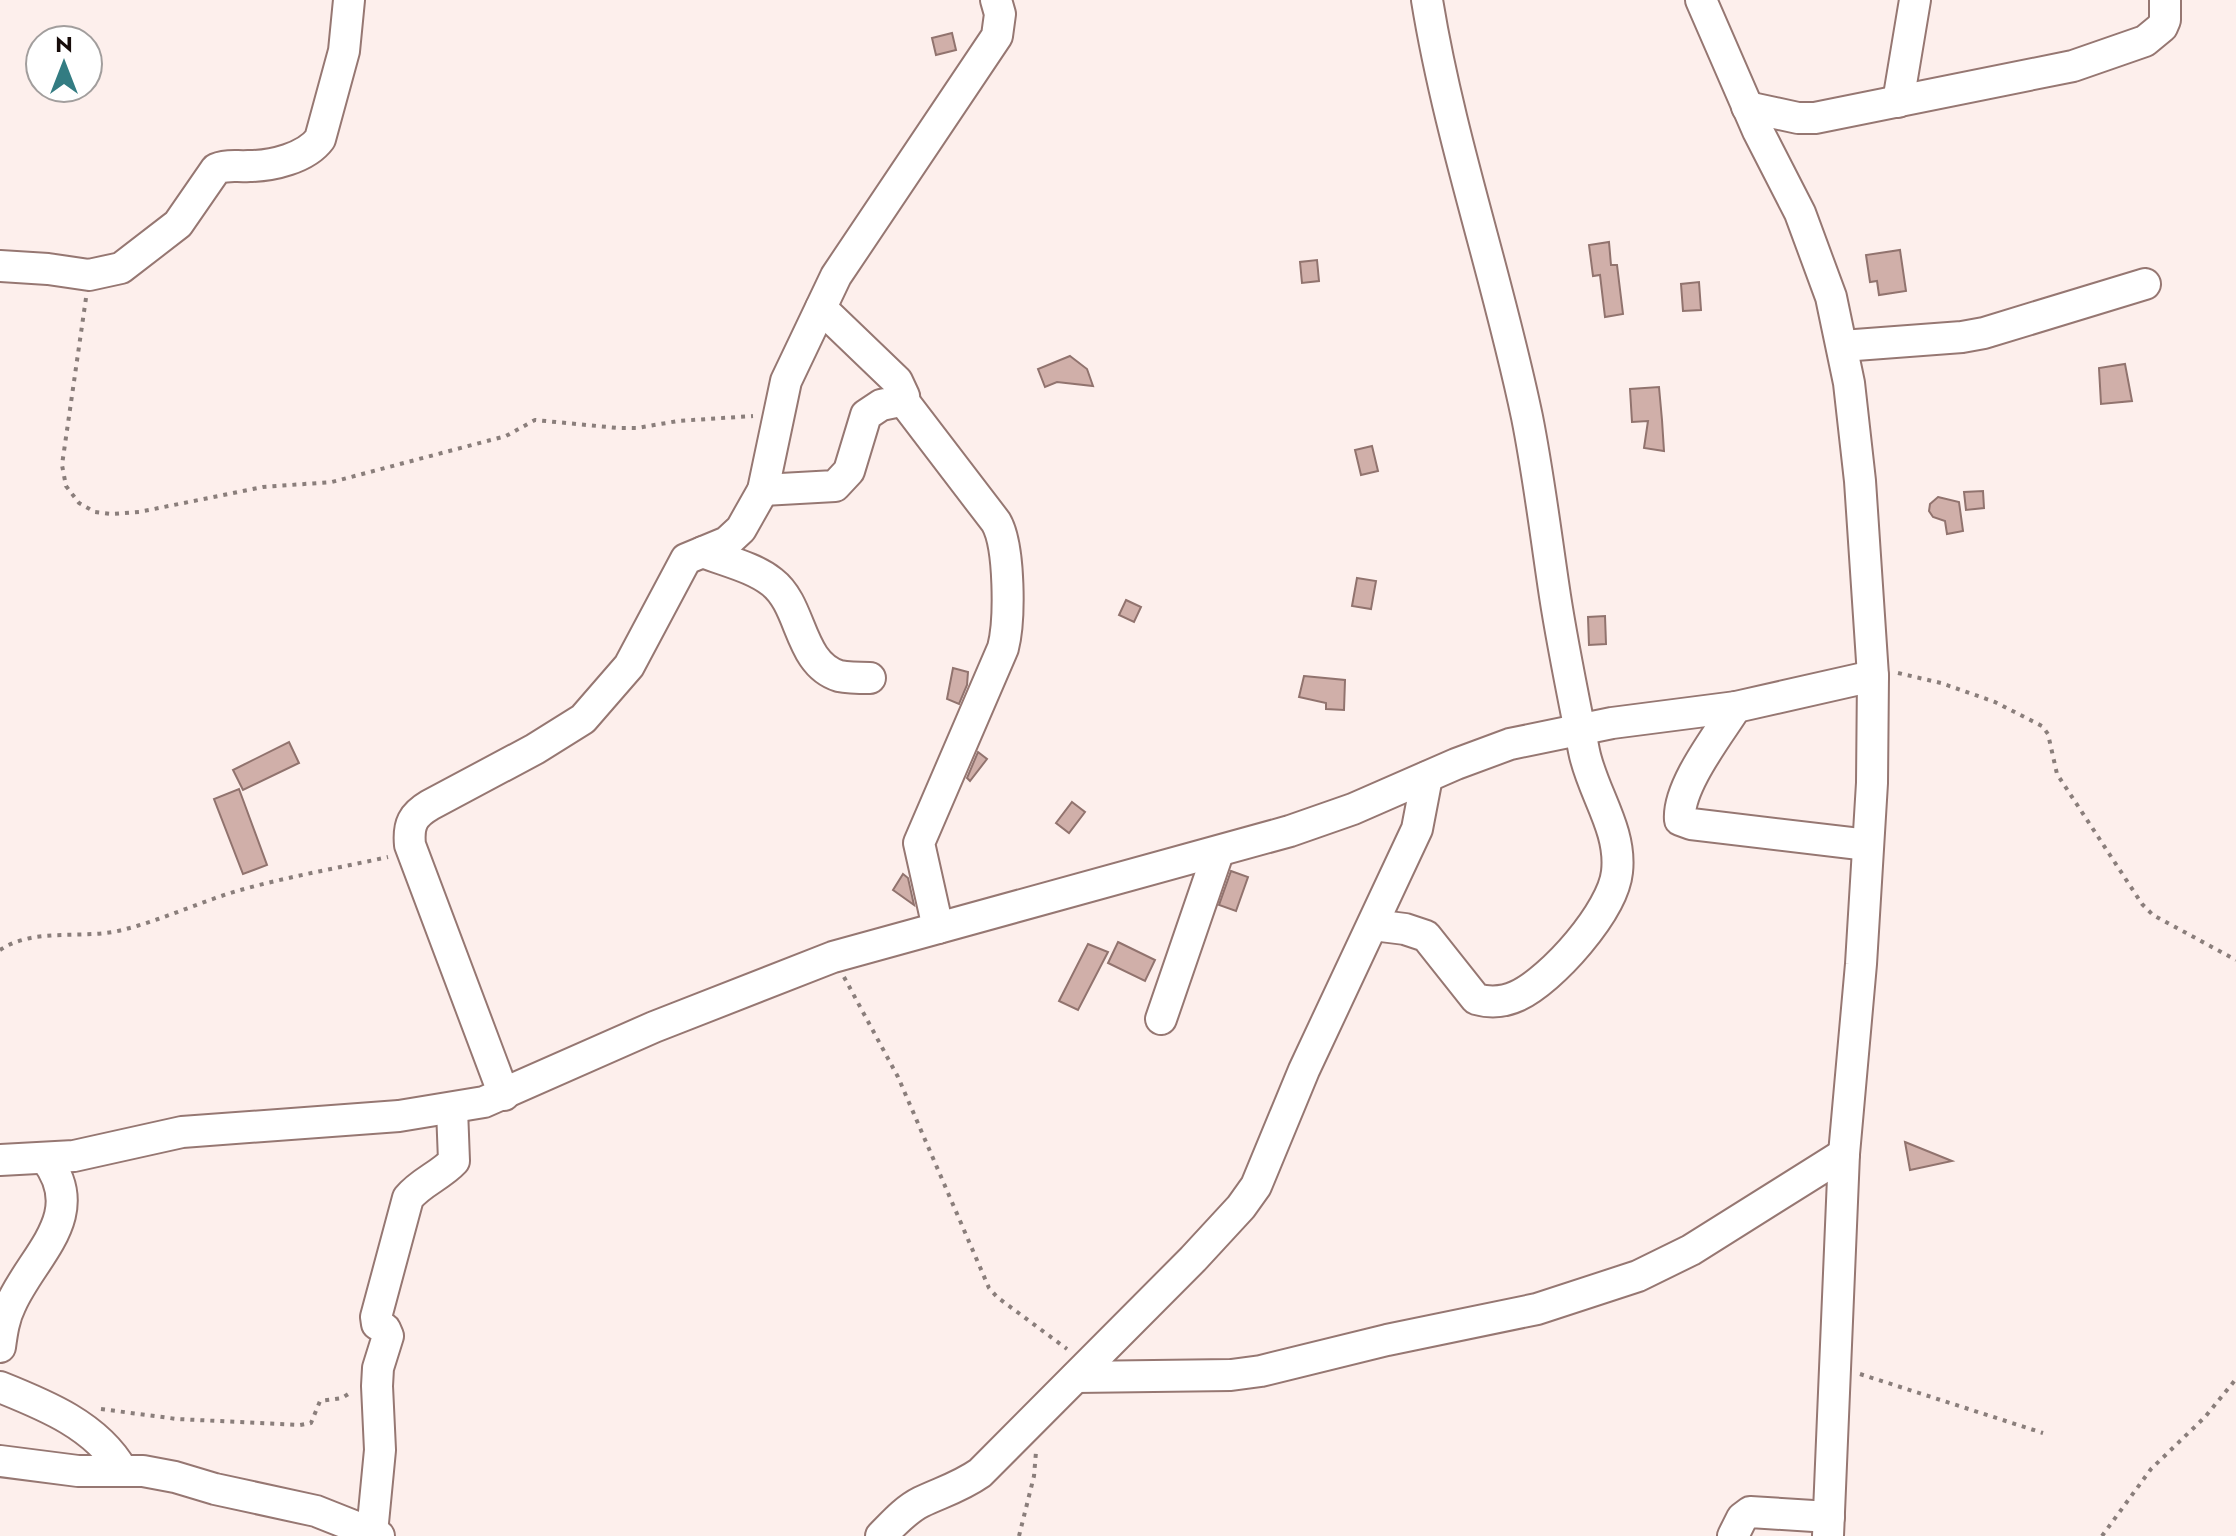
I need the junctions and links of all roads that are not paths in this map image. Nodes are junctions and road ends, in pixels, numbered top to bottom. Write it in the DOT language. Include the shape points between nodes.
graph roads {
  1 [pos="349,0"];
  2 [pos="996,0"];
  3 [pos="1427,0"];
  4 [pos="1701,0"];
  5 [pos="1915,0"];
  6 [pos="2165,0"];
  7 [pos="1898,102"];
  8 [pos="1747,107"];
  9 [pos="0,266"];
  10 [pos="2145,284"];
  11 [pos="821,308"];
  12 [pos="1842,346"];
  13 [pos="902,399"];
  14 [pos="763,490"];
  15 [pos="703,552"];
  16 [pos="1873,671"];
  17 [pos="870,678"];
  18 [pos="1736,707"];
  19 [pos="1581,729"];
  20 [pos="1427,777"];
  21 [pos="1868,845"];
  22 [pos="1218,853"];
  23 [pos="1373,925"];
  24 [pos="938,928"];
  25 [pos="1161,1019"];
  26 [pos="504,1095"];
  27 [pos="452,1109"];
  28 [pos="1844,1154"];
  29 [pos="46,1159"];
  30 [pos="0,1160"];
  31 [pos="0,1347"];
  32 [pos="1082,1371"];
  33 [pos="0,1387"];
  34 [pos="0,1461"];
  35 [pos="122,1470"];
  36 [pos="1828,1526"];
  37 [pos="375,1534"];
  38 [pos="881,1536"];
  39 [pos="1733,1536"];
  1 -- 9 [label="street" via="344,51 314,148 262,165 216,169 178,224 121,268 89,275"];
  2 -- 11 [label="street" via="997,36 857,243"];
  3 -- 19 [label="street" via="1454,131 1526,416"];
  4 -- 8 [label="street"];
  5 -- 7 [label="street"];
  6 -- 7 [label="street" via="2162,27 2145,41 2073,66"];
  7 -- 8 [label="street" via="1815,118"];
  8 -- 12 [label="street" via="1800,213 1831,297"];
  10 -- 12 [label="street" via="1984,333"];
  11 -- 13 [label="street" via="897,381"];
  11 -- 14 [label="street" via="786,381"];
  12 -- 16 [label="street" via="1860,481"];
  13 -- 14 [label="street" via="866,415 849,471 835,486"];
  13 -- 24 [label="street" via="1005,541 1003,648 919,843"];
  14 -- 15 [label="street" via="741,529"];
  15 -- 17 [label="street" via="772,582 820,664 843,677"];
  15 -- 26 [label="street" via="682,565 629,666 583,719 418,812 408,831"];
  16 -- 18 [label="street"];
  16 -- 21 [label="street"];
  18 -- 19 [label="street"];
  18 -- 21 [label="street" via="1694,771 1680,820"];
  19 -- 20 [label="street" via="1510,744"];
  19 -- 23 [label="street" via="1589,771 1617,849 1617,872 1599,916 1532,989 1502,1001 1476,999 1426,936"];
  20 -- 22 [label="street" via="1353,809"];
  20 -- 23 [label="street" via="1417,829"];
  21 -- 28 [label="street"];
  22 -- 24 [label="street"];
  22 -- 25 [label="street"];
  23 -- 32 [label="street" via="1256,1186 1193,1259"];
  24 -- 26 [label="street" via="833,957 654,1027"];
  26 -- 27 [label="street"];
  27 -- 29 [label="street" via="182,1132"];
  27 -- 37 [label="street" via="454,1161 408,1198 376,1317 388,1336 378,1368"];
  28 -- 32 [label="street" via="1691,1250 1638,1276 1537,1309 1261,1371 1202,1376"];
  28 -- 36 [label="street"];
  29 -- 30 [label="street"];
  29 -- 31 [label="street" via="61,1189 62,1211 11,1303"];
  32 -- 38 [label="street" via="980,1473 923,1501"];
  33 -- 35 [label="street" via="43,1405 100,1440"];
  34 -- 35 [label="street" via="78,1471"];
  35 -- 37 [label="street" via="276,1500"];
  36 -- 39 [label="street" via="1750,1512"];
}
